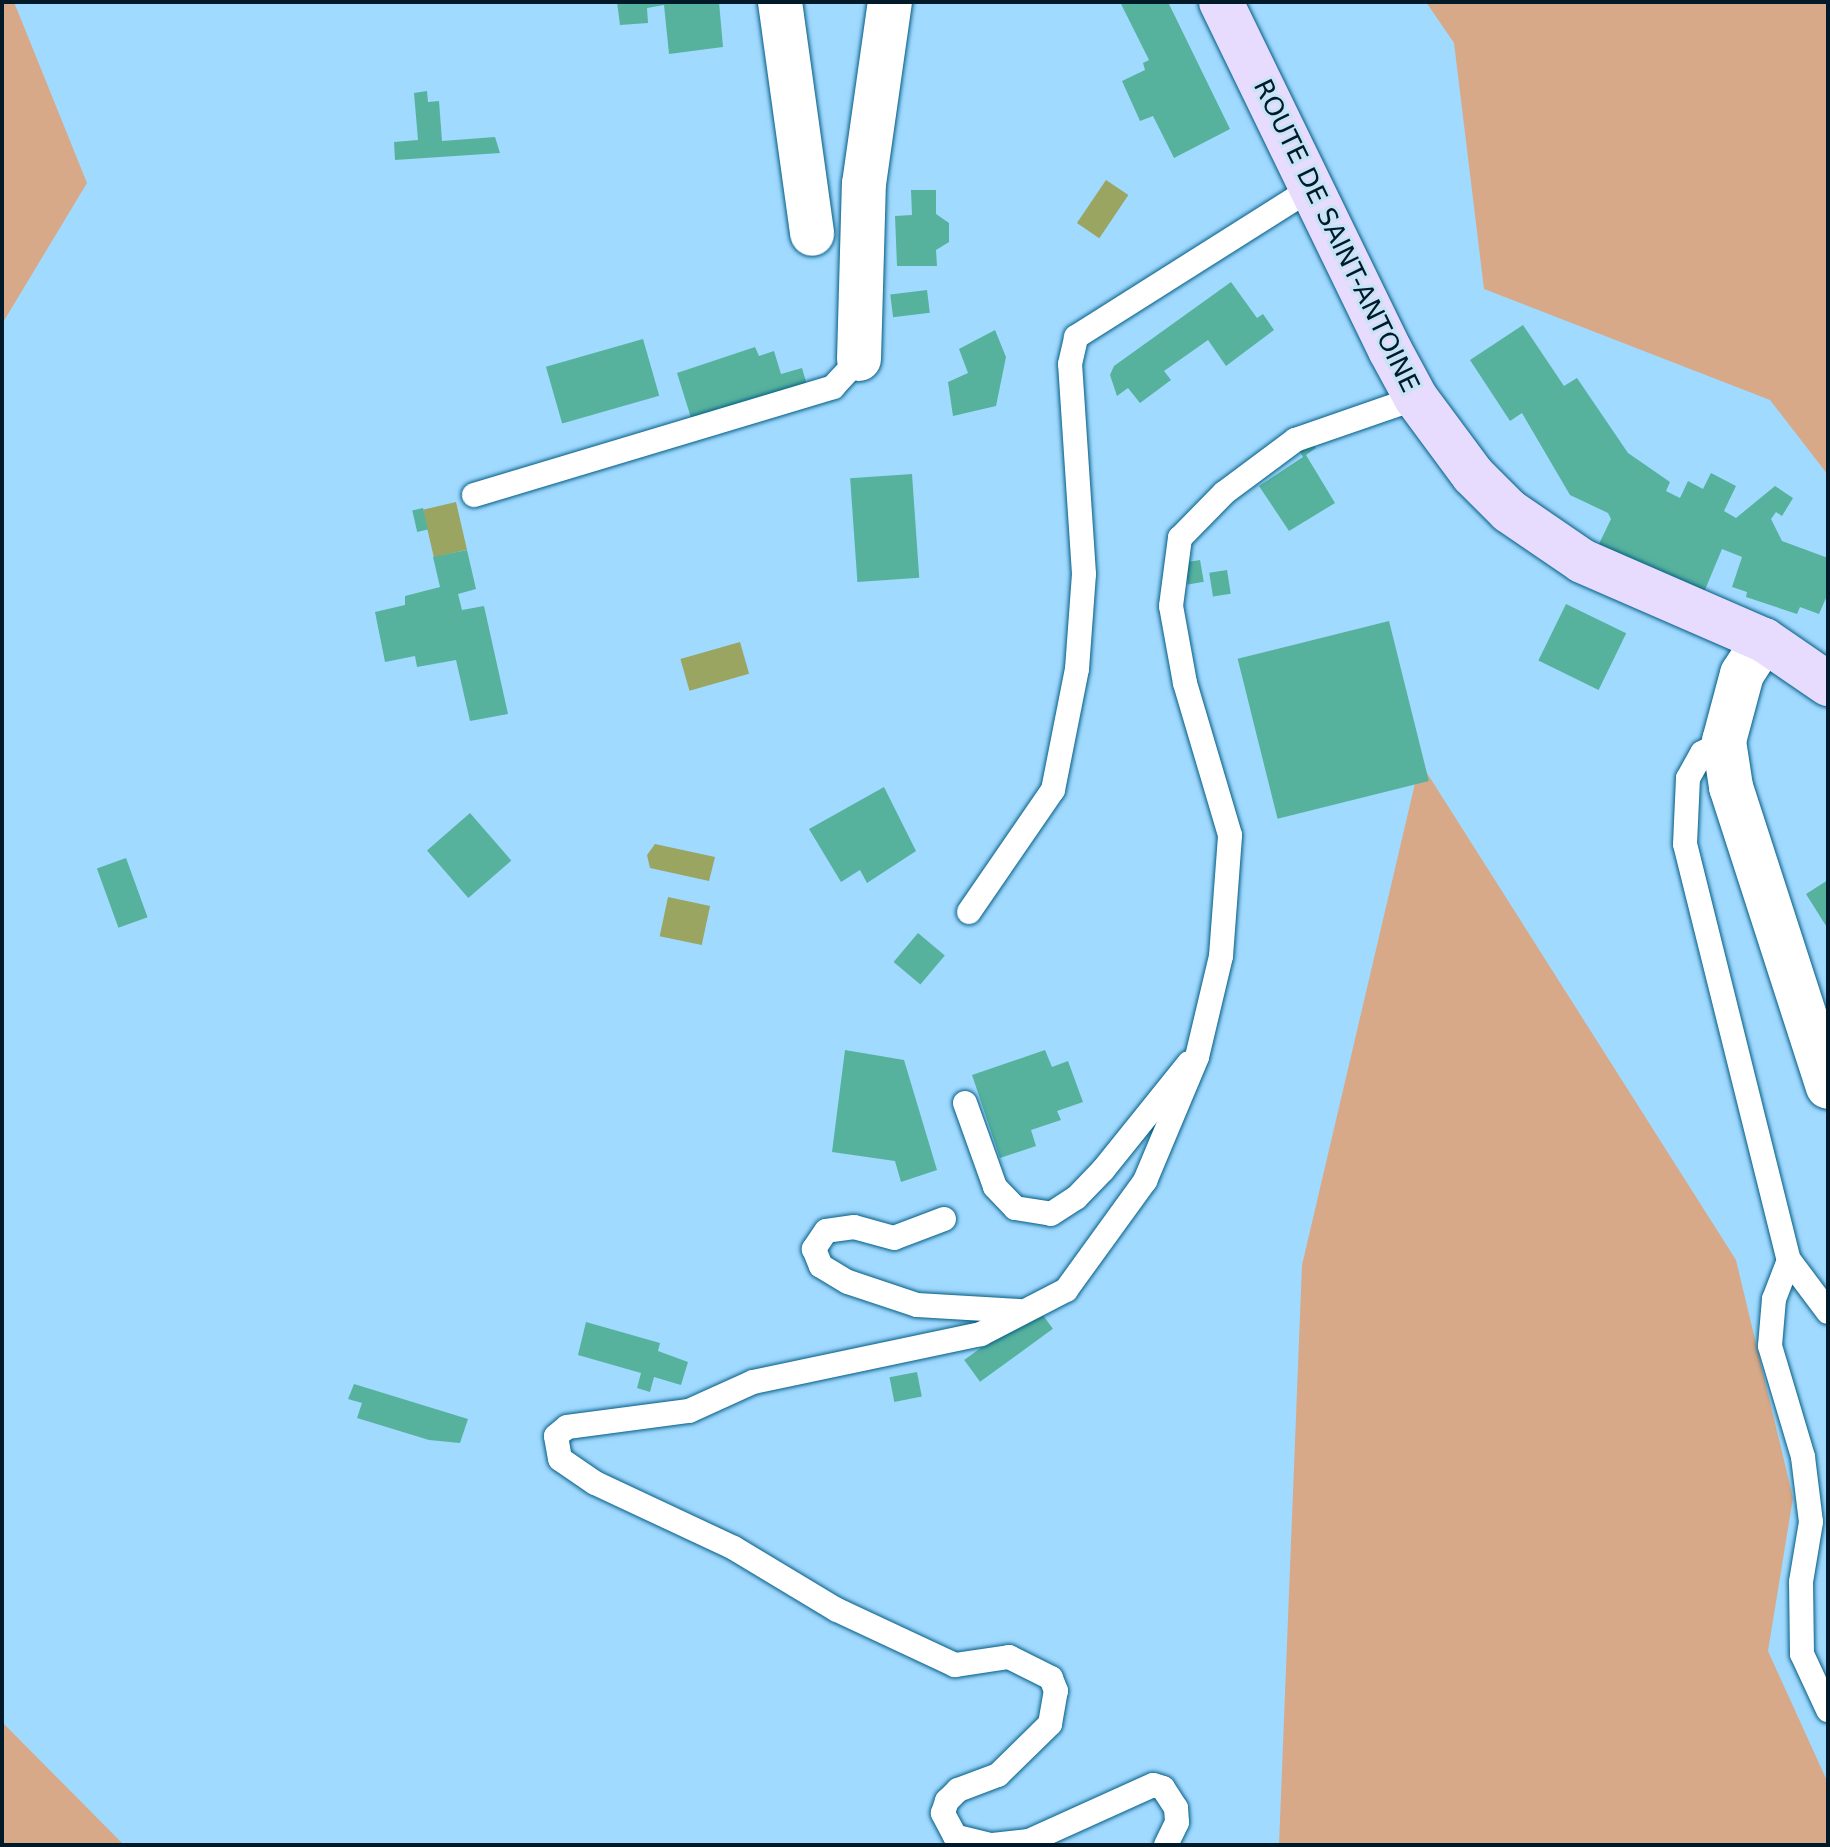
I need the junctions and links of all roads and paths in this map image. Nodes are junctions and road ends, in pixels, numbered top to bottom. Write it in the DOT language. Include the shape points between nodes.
graph roads {
  1 [pos="780,2"];
  2 [pos="890,2"];
  3 [pos="1221,2"];
  4 [pos="1310,189"];
  5 [pos="812,234"];
  6 [pos="859,359"];
  7 [pos="1416,398"];
  8 [pos="474,495"];
  9 [pos="1764,640"];
  10 [pos="1828,684"];
  11 [pos="1724,741"];
  12 [pos="969,912"];
  13 [pos="1197,1057"];
  14 [pos="1828,1087"];
  15 [pos="965,1103"];
  16 [pos="944,1219"];
  17 [pos="1789,1260"];
  18 [pos="1026,1310"];
  19 [pos="1828,1312"];
  20 [pos="1828,1710"];
  21 [pos="1166,1845"];
  1 -- 5 [label="street"];
  2 -- 6 [label="street" via="864,184"];
  3 -- 4 [label="street, ROUTE DE SAINT-ANTOINE"];
  4 -- 7 [label="street, ROUTE DE SAINT-ANTOINE"];
  4 -- 12 [label="lane" via="1076,337 1070,364 1084,574 1077,669 1053,790"];
  6 -- 8 [label="lane" via="833,387"];
  7 -- 9 [label="street, ROUTE DE SAINT-ANTOINE" via="1473,475 1509,511 1582,561"];
  7 -- 13 [label="lane" via="1295,440 1224,493 1180,538 1171,606 1185,683 1230,835 1221,956"];
  9 -- 10 [label="street, ROUTE DE SAINT-ANTOINE"];
  9 -- 11 [label="street" via="1742,674"];
  11 -- 14 [label="street" via="1731,787"];
  11 -- 17 [label="lane" via="1702,753 1688,778 1685,844"];
  13 -- 15 [label="lane" via="1167,1085 1103,1170 1051,1214 1015,1208 995,1187"];
  13 -- 18 [label="lane" via="1145,1181 1066,1290"];
  16 -- 18 [label="lane" via="894,1238 854,1227 826,1231 814,1249 821,1266 848,1282 917,1305"];
  17 -- 19 [label="lane"];
  17 -- 20 [label="lane" via="1774,1299 1770,1346 1803,1457 1811,1522 1801,1582 1802,1654"];
  18 -- 21 [label="lane" via="981,1334 753,1382 689,1411 567,1427 556,1436 555,1447 560,1459 595,1483 734,1548 785,1582 907,1644 955,1665 1009,1657 1051,1678 1056,1705 1050,1724 998,1775 958,1790 947,1801 943,1813 955,1836 990,1845 1029,1841 1153,1785 1163,1788 1176,1808 1177,1822"];
}
